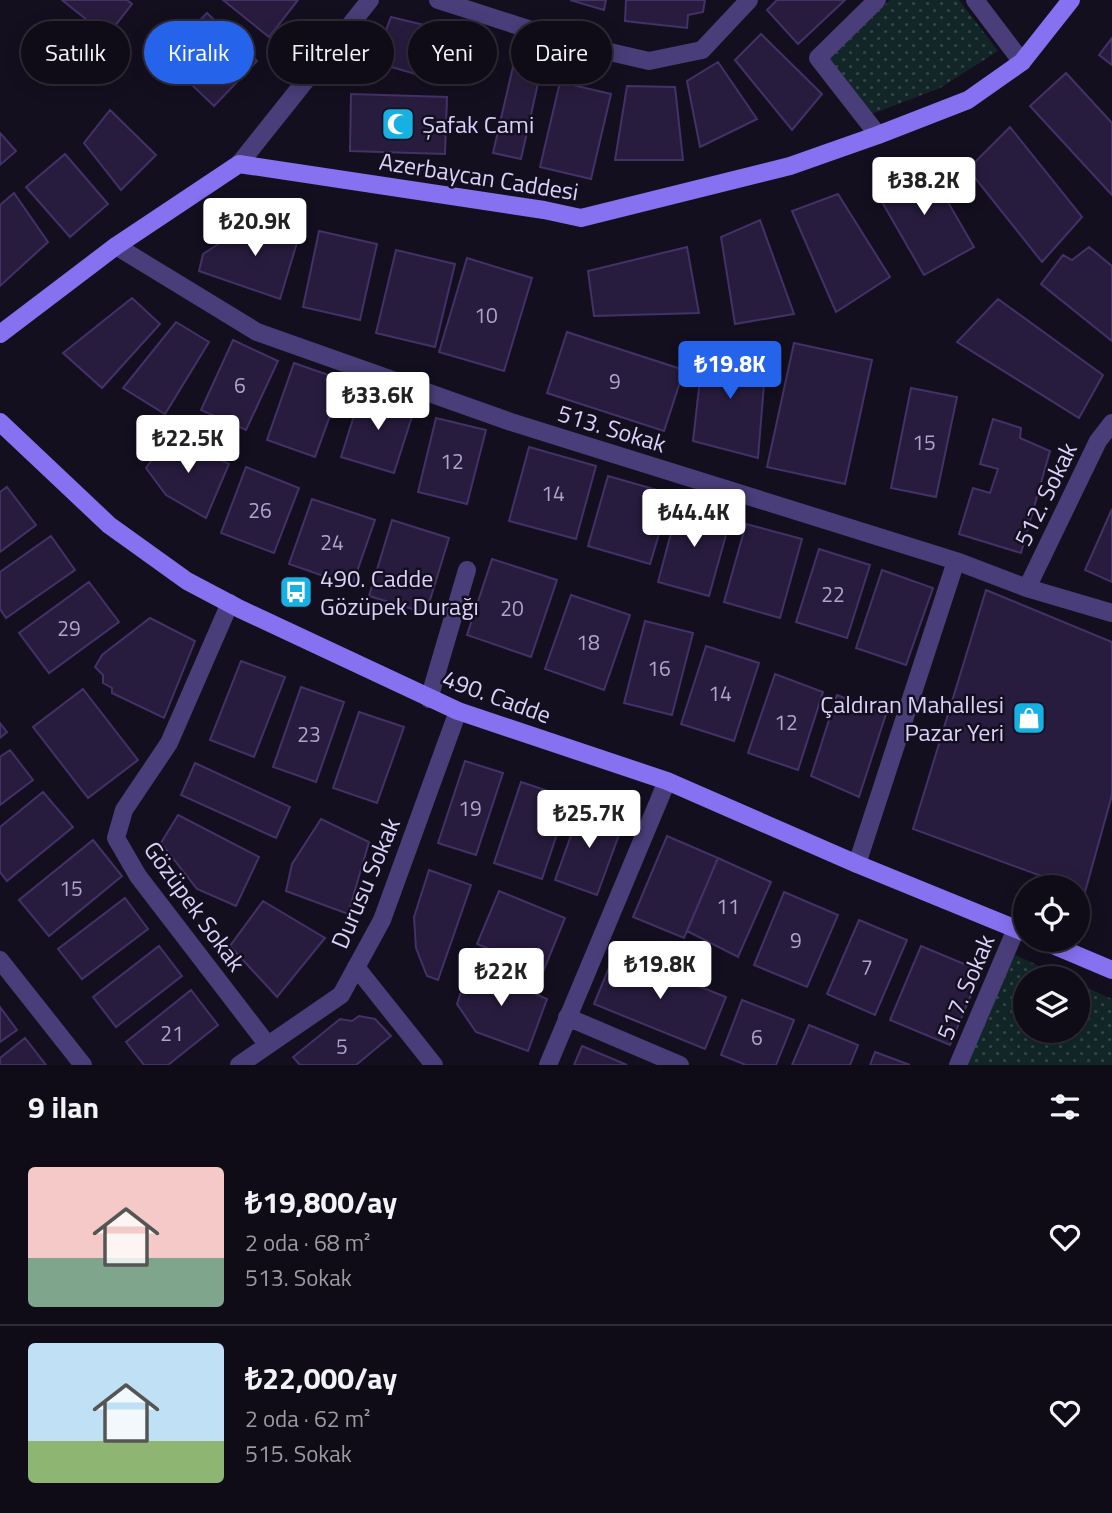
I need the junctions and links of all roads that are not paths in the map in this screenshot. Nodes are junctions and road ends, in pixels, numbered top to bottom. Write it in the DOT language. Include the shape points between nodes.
graph roads {
  1 [pos="370,0"];
  2 [pos="438,0"];
  3 [pos="749,0"];
  4 [pos="877,0"];
  5 [pos="975,0"];
  6 [pos="1071,0"];
  7 [pos="1022,62"];
  8 [pos="878,135"];
  9 [pos="239,164"];
  10 [pos="116,246"];
  11 [pos="0,334"];
  12 [pos="0,422"];
  13 [pos="1112,423"];
  14 [pos="956,561"];
  15 [pos="467,570"];
  16 [pos="1027,588"];
  17 [pos="230,603"];
  18 [pos="1112,613"];
  19 [pos="429,699"];
  20 [pos="458,711"];
  21 [pos="667,781"];
  22 [pos="857,864"];
  23 [pos="1013,928"];
  24 [pos="1013,948"];
  25 [pos="1069,952"];
  26 [pos="0,960"];
  27 [pos="356,967"];
  28 [pos="1112,970"];
  29 [pos="567,1017"];
  30 [pos="267,1044"];
  31 [pos="83,1065"];
  32 [pos="239,1065"];
  33 [pos="434,1065"];
  34 [pos="548,1065"];
  35 [pos="680,1065"];
  36 [pos="958,1065"];
  1 -- 9 [label="street"];
  2 -- 3 [label="street" via="575,44 649,61 702,50"];
  4 -- 8 [label="street" via="818,58"];
  5 -- 7 [label="street"];
  6 -- 7 [label="street, Azerbaycan Caddesi"];
  7 -- 8 [label="street, Azerbaycan Caddesi" via="968,100"];
  8 -- 9 [label="street, Azerbaycan Caddesi" via="790,166 581,218"];
  9 -- 10 [label="street"];
  10 -- 11 [label="street"];
  10 -- 14 [label="street, 513. Sokak" via="257,332 511,422"];
  12 -- 17 [label="street, 490. Cadde" via="109,525 187,581"];
  13 -- 16 [label="street, 512. Sokak" via="1098,441"];
  14 -- 16 [label="street, 513. Sokak"];
  14 -- 22 [label="street"];
  15 -- 19 [label="street"];
  16 -- 18 [label="street, 513. Sokak"];
  17 -- 19 [label="street, 490. Cadde"];
  17 -- 30 [label="street, Gözüpek Sokak" via="169,743 124,810 117,838 138,876"];
  19 -- 20 [label="street, 490. Cadde"];
  20 -- 21 [label="street, 490. Cadde"];
  20 -- 27 [label="street, Durusu Sokak" via="382,920"];
  21 -- 22 [label="street, 490. Cadde"];
  21 -- 29 [label="street"];
  22 -- 23 [label="street, 490. Cadde"];
  24 -- 36 [label="street, 517. Sokak"];
  25 -- 28 [label="street"];
  26 -- 31 [label="street"];
  27 -- 30 [label="street, Durusu Sokak" via="341,995"];
  27 -- 33 [label="street"];
  29 -- 34 [label="street"];
  29 -- 35 [label="street"];
  30 -- 32 [label="street, Durusu Sokak"];
}
